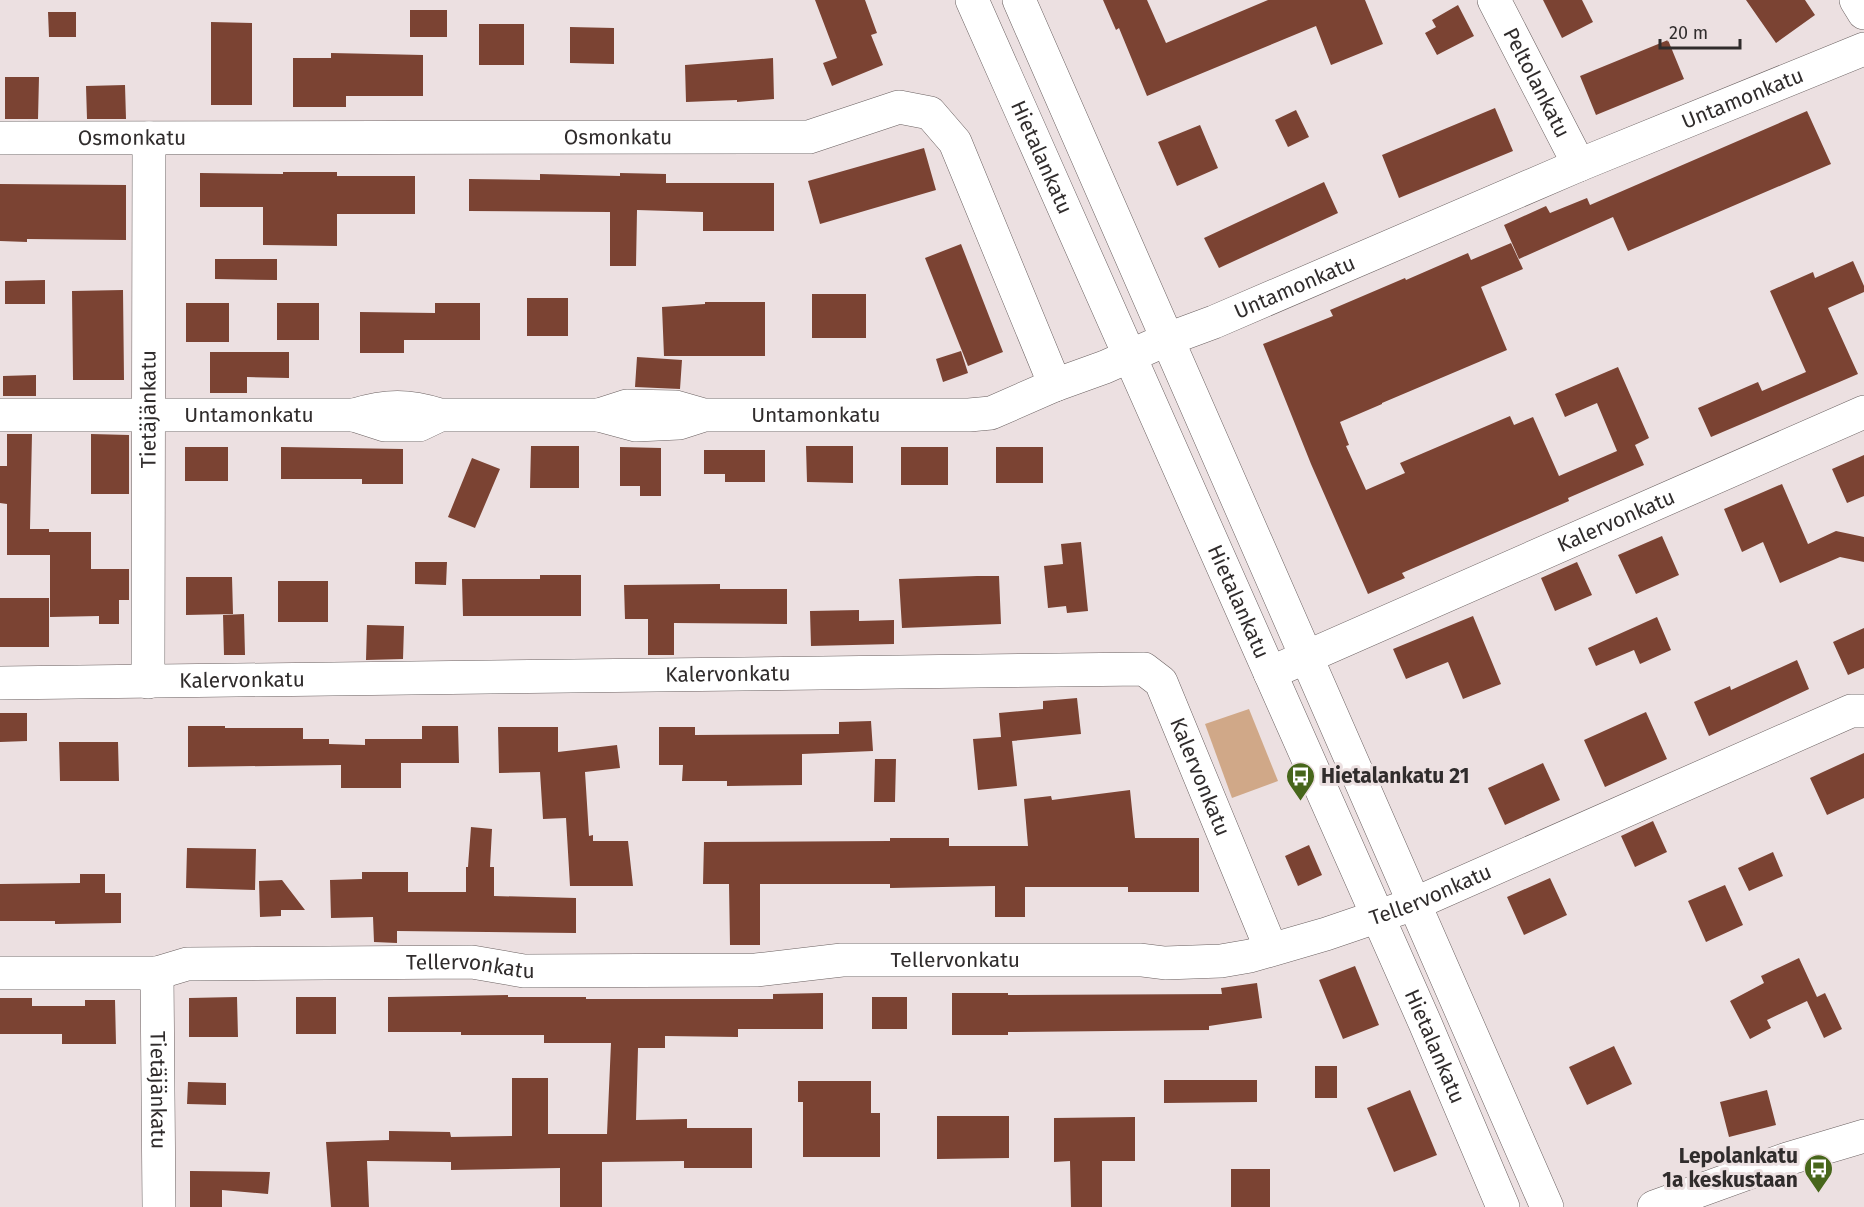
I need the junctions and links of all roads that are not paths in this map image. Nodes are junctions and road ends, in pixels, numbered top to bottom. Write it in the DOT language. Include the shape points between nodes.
graph roads {
  1 [pos="972,0"];
  2 [pos="1019,0"];
  3 [pos="1494,0"];
  4 [pos="1856,0"];
  5 [pos="1864,13"];
  6 [pos="1864,49"];
  7 [pos="0,138"];
  8 [pos="149,138"];
  9 [pos="1579,165"];
  10 [pos="1168,339"];
  11 [pos="1129,355"];
  12 [pos="1055,385"];
  13 [pos="1864,412"];
  14 [pos="0,415"];
  15 [pos="149,415"];
  16 [pos="1306,656"];
  17 [pos="1270,673"];
  18 [pos="147,682"];
  19 [pos="0,684"];
  20 [pos="1864,711"];
  21 [pos="1414,904"];
  22 [pos="1377,916"];
  23 [pos="1271,949"];
  24 [pos="0,973"];
  25 [pos="157,973"];
  26 [pos="1864,1136"];
  27 [pos="159,1207"];
  28 [pos="1503,1207"];
  29 [pos="1547,1207"];
  30 [pos="1654,1207"];
  1 -- 11 [label="street, Hietalankatu"];
  2 -- 10 [label="street, Hietalankatu"];
  3 -- 9 [label="street, Peltolankatu"];
  4 -- 5 [label="street"];
  6 -- 9 [label="street, Untamonkatu"];
  7 -- 8 [label="street, Osmonkatu"];
  8 -- 12 [label="street, Osmonkatu" via="808,137 899,107 930,113 955,142"];
  8 -- 15 [label="street, Tietäjänkatu"];
  9 -- 10 [label="street, Untamonkatu"];
  10 -- 11 [label="street, Untamonkatu"];
  10 -- 16 [label="street, Hietalankatu"];
  11 -- 12 [label="street, Untamonkatu"];
  11 -- 17 [label="street, Hietalankatu"];
  12 -- 15 [label="street, Untamonkatu" via="991,413 969,415 704,415 676,408 627,406 599,415 440,415 419,408 379,408 354,415"];
  13 -- 16 [label="street, Kalervonkatu"];
  14 -- 15 [label="street, Untamonkatu"];
  15 -- 18 [label="street, Tietäjänkatu"];
  16 -- 17 [label="street, Kalervonkatu"];
  16 -- 21 [label="street, Hietalankatu"];
  17 -- 22 [label="street, Hietalankatu"];
  18 -- 19 [label="street, Kalervonkatu"];
  18 -- 23 [label="street, Kalervonkatu" via="1144,669 1161,682"];
  20 -- 21 [label="street, Tellervonkatu" via="1851,711"];
  21 -- 22 [label="street, Tellervonkatu"];
  21 -- 29 [label="street, Hietalankatu"];
  22 -- 23 [label="street, Tellervonkatu"];
  22 -- 28 [label="street, Hietalankatu"];
  23 -- 25 [label="street, Tellervonkatu" via="1221,961 1165,963 842,960 756,970 536,971 472,963 187,964"];
  24 -- 25 [label="street, Tellervonkatu"];
  25 -- 27 [label="street, Tietäjänkatu"];
  26 -- 30 [label="street"];
}
